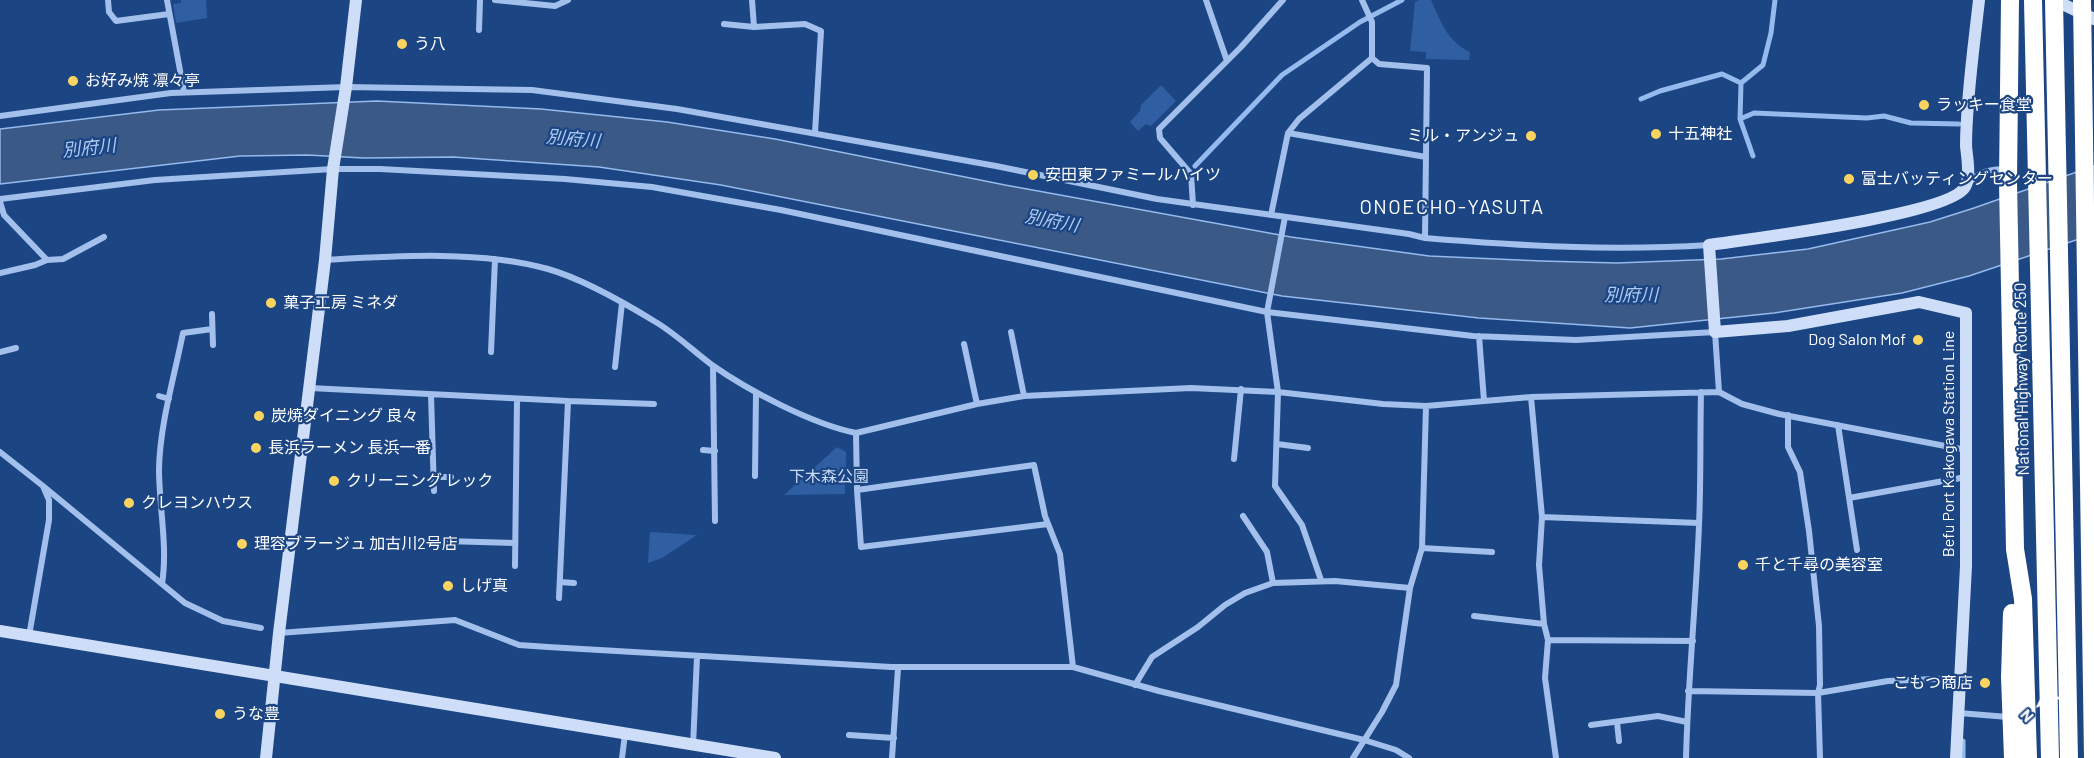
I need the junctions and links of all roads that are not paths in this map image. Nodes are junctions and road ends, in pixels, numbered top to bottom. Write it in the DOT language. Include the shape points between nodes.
graph roads {
  1 [pos="108,0"];
  2 [pos="167,0"];
  3 [pos="356,0"];
  4 [pos="480,0"];
  5 [pos="495,0"];
  6 [pos="568,0"];
  7 [pos="752,0"];
  8 [pos="1206,0"];
  9 [pos="1283,0"];
  10 [pos="1362,0"];
  11 [pos="1979,0"];
  12 [pos="2010,0"];
  13 [pos="2033,0"];
  14 [pos="2054,0"];
  15 [pos="2086,11"];
  16 [pos="169,14"];
  17 [pos="724,24"];
  18 [pos="754,27"];
  19 [pos="479,30"];
  20 [pos="1372,58"];
  21 [pos="1227,61"];
  22 [pos="346,87"];
  23 [pos="184,92"];
  24 [pos="0,116"];
  25 [pos="814,133"];
  26 [pos="1288,133"];
  27 [pos="1426,157"];
  28 [pos="333,169"];
  29 [pos="2008,175"];
  30 [pos="1967,184"];
  31 [pos="0,201"];
  32 [pos="1193,204"];
  33 [pos="1271,215"];
  34 [pos="1285,217"];
  35 [pos="104,237"];
  36 [pos="1425,238"];
  37 [pos="1709,249"];
  38 [pos="495,259"];
  39 [pos="47,260"];
  40 [pos="325,260"];
  41 [pos="0,273"];
  42 [pos="622,303"];
  43 [pos="1268,312"];
  44 [pos="212,314"];
  45 [pos="1714,328"];
  46 [pos="212,329"];
  47 [pos="1011,332"];
  48 [pos="1479,336"];
  49 [pos="964,344"];
  50 [pos="213,345"];
  51 [pos="16,348"];
  52 [pos="0,352"];
  53 [pos="491,352"];
  54 [pos="713,366"];
  55 [pos="615,367"];
  56 [pos="310,388"];
  57 [pos="1241,389"];
  58 [pos="1278,392"];
  59 [pos="1701,392"];
  60 [pos="1719,392"];
  61 [pos="756,393"];
  62 [pos="431,395"];
  63 [pos="159,396"];
  64 [pos="1024,396"];
  65 [pos="1532,397"];
  66 [pos="169,399"];
  67 [pos="517,400"];
  68 [pos="568,401"];
  69 [pos="1484,401"];
  70 [pos="654,404"];
  71 [pos="978,404"];
  72 [pos="1426,406"];
  73 [pos="1788,415"];
  74 [pos="1838,425"];
  75 [pos="856,434"];
  76 [pos="1277,444"];
  77 [pos="1308,448"];
  78 [pos="703,450"];
  79 [pos="1966,450"];
  80 [pos="715,451"];
  81 [pos="0,452"];
  82 [pos="1234,459"];
  83 [pos="755,476"];
  84 [pos="434,477"];
  85 [pos="451,477"];
  86 [pos="1966,477"];
  87 [pos="152,478"];
  88 [pos="160,479"];
  89 [pos="43,486"];
  90 [pos="857,490"];
  91 [pos="434,491"];
  92 [pos="1849,498"];
  93 [pos="1243,516"];
  94 [pos="1542,517"];
  95 [pos="715,521"];
  96 [pos="1699,523"];
  97 [pos="1048,524"];
  98 [pos="445,541"];
  99 [pos="515,543"];
  100 [pos="1422,548"];
  101 [pos="1857,550"];
  102 [pos="1492,552"];
  103 [pos="514,566"];
  104 [pos="1321,580"];
  105 [pos="560,582"];
  106 [pos="574,583"];
  107 [pos="1273,583"];
  108 [pos="162,584"];
  109 [pos="1410,588"];
  110 [pos="559,598"];
  111 [pos="1474,616"];
  112 [pos="1544,624"];
  113 [pos="261,628"];
  114 [pos="0,631"];
  115 [pos="279,633"];
  116 [pos="29,636"];
  117 [pos="1548,640"];
  118 [pos="1693,641"];
  119 [pos="697,657"];
  120 [pos="1073,667"];
  121 [pos="898,668"];
  122 [pos="275,678"];
  123 [pos="1959,678"];
  124 [pos="1135,685"];
  125 [pos="1688,691"];
  126 [pos="1818,693"];
  127 [pos="1958,713"];
  128 [pos="2019,718"];
  129 [pos="1617,722"];
  130 [pos="1687,722"];
  131 [pos="2071,722"];
  132 [pos="2090,724"];
  133 [pos="1591,725"];
  134 [pos="625,734"];
  135 [pos="849,735"];
  136 [pos="894,738"];
  137 [pos="1364,740"];
  138 [pos="1619,741"];
  139 [pos="693,746"];
  140 [pos="266,758"];
  141 [pos="622,758"];
  142 [pos="775,758"];
  143 [pos="892,758"];
  144 [pos="1353,758"];
  145 [pos="1409,758"];
  146 [pos="1556,758"];
  147 [pos="1686,758"];
  148 [pos="1820,758"];
  149 [pos="1956,758"];
  150 [pos="2013,758"];
  151 [pos="2028,758"];
  152 [pos="2050,758"];
  153 [pos="2069,758"];
  154 [pos="2093,758"];
  1 -- 16 [label="street" via="109,12 116,21"];
  2 -- 16 [label="street"];
  3 -- 22 [label="street"];
  4 -- 19 [label="street"];
  5 -- 6 [label="street" via="555,6"];
  7 -- 18 [label="street"];
  8 -- 21 [label="street"];
  9 -- 21 [label="street"];
  10 -- 20 [label="street" via="1372,22"];
  11 -- 30 [label="street" via="1966,137"];
  12 -- 29 [label="highway"];
  13 -- 152 [label="highway, National Highway Route 250"];
  14 -- 15 [label="street"];
  14 -- 153 [label="highway"];
  15 -- 132 [label="highway"];
  16 -- 23 [label="street"];
  17 -- 18 [label="street"];
  18 -- 25 [label="street" via="805,24 821,31"];
  20 -- 26 [label="street" via="1299,119"];
  20 -- 27 [label="street" via="1379,64 1427,68"];
  21 -- 32 [label="street" via="1159,129 1160,138 1191,174"];
  22 -- 23 [label="street"];
  22 -- 25 [label="street" via="532,90 666,107"];
  22 -- 28 [label="street"];
  23 -- 24 [label="street"];
  25 -- 32 [label="street"];
  26 -- 27 [label="street"];
  26 -- 33 [label="street"];
  27 -- 36 [label="street"];
  28 -- 31 [label="street" via="155,180"];
  28 -- 40 [label="street"];
  28 -- 43 [label="street" via="565,179 652,187 781,210"];
  29 -- 30 [label="street" via="1992,169"];
  29 -- 128 [label="highway" via="2015,549 2023,599"];
  30 -- 37 [label="street" via="1955,197 1874,219"];
  31 -- 39 [label="street" via="4,215"];
  32 -- 33 [label="street"];
  33 -- 34 [label="street"];
  34 -- 36 [label="street"];
  34 -- 43 [label="street"];
  35 -- 39 [label="street" via="63,259"];
  36 -- 37 [label="street" via="1542,247"];
  37 -- 45 [label="street"];
  38 -- 40 [label="street" via="398,255"];
  38 -- 42 [label="street" via="549,269"];
  38 -- 53 [label="street"];
  39 -- 41 [label="street"];
  40 -- 56 [label="street"];
  42 -- 54 [label="street" via="656,322"];
  42 -- 55 [label="street"];
  43 -- 48 [label="street"];
  43 -- 58 [label="street"];
  44 -- 46 [label="street"];
  45 -- 48 [label="street" via="1576,340"];
  45 -- 60 [label="street"];
  45 -- 79 [label="street, Befu Port Kakogawa Station Line" via="1788,326 1919,302 1966,313"];
  46 -- 50 [label="street"];
  46 -- 66 [label="street" via="183,333"];
  47 -- 64 [label="street"];
  48 -- 69 [label="street"];
  49 -- 71 [label="street"];
  51 -- 52 [label="street"];
  54 -- 61 [label="street"];
  54 -- 80 [label="street"];
  56 -- 62 [label="street"];
  56 -- 115 [label="street"];
  57 -- 58 [label="street"];
  57 -- 64 [label="street"];
  57 -- 82 [label="street"];
  58 -- 72 [label="street"];
  58 -- 76 [label="street"];
  59 -- 60 [label="street"];
  59 -- 65 [label="street"];
  59 -- 96 [label="street"];
  60 -- 73 [label="street" via="1742,404"];
  61 -- 75 [label="street" via="838,430"];
  61 -- 83 [label="street"];
  62 -- 67 [label="street"];
  62 -- 84 [label="street"];
  63 -- 66 [label="street"];
  64 -- 71 [label="street"];
  65 -- 69 [label="street"];
  65 -- 94 [label="street"];
  66 -- 88 [label="street"];
  67 -- 68 [label="street"];
  67 -- 99 [label="street"];
  68 -- 70 [label="street"];
  68 -- 105 [label="street"];
  69 -- 72 [label="street"];
  71 -- 75 [label="street"];
  72 -- 100 [label="street"];
  73 -- 74 [label="street"];
  73 -- 126 [label="street" via="1788,447 1800,472 1819,626"];
  74 -- 79 [label="street"];
  74 -- 92 [label="street"];
  75 -- 90 [label="street"];
  76 -- 77 [label="street"];
  76 -- 104 [label="street" via="1275,486 1302,525"];
  78 -- 80 [label="street"];
  79 -- 86 [label="street, Befu Port Kakogawa Station Line"];
  80 -- 95 [label="street"];
  81 -- 89 [label="street"];
  84 -- 85 [label="street"];
  84 -- 91 [label="street"];
  86 -- 92 [label="street"];
  86 -- 123 [label="street, Befu Port Kakogawa Station Line" via="1966,566"];
  87 -- 88 [label="street"];
  88 -- 108 [label="street" via="165,563"];
  89 -- 108 [label="street"];
  89 -- 116 [label="street" via="49,500 49,520"];
  90 -- 97 [label="street" via="1034,465"];
  90 -- 97 [label="street" via="861,547"];
  92 -- 101 [label="street"];
  93 -- 107 [label="street" via="1267,552"];
  94 -- 96 [label="street"];
  94 -- 112 [label="street" via="1539,566"];
  96 -- 118 [label="street"];
  97 -- 120 [label="street" via="1060,554"];
  98 -- 99 [label="street"];
  99 -- 103 [label="street"];
  100 -- 102 [label="street"];
  100 -- 109 [label="street"];
  104 -- 107 [label="street"];
  104 -- 109 [label="street"];
  105 -- 106 [label="street"];
  105 -- 110 [label="street"];
  107 -- 124 [label="street" via="1225,605 1152,657"];
  108 -- 113 [label="street" via="185,603 223,621"];
  109 -- 137 [label="street" via="1396,685"];
  111 -- 112 [label="street"];
  112 -- 117 [label="street"];
  114 -- 116 [label="street"];
  115 -- 119 [label="street" via="455,621 519,645"];
  115 -- 122 [label="street"];
  116 -- 122 [label="street"];
  117 -- 118 [label="street"];
  117 -- 146 [label="street" via="1545,678"];
  118 -- 125 [label="street"];
  119 -- 121 [label="street"];
  119 -- 139 [label="street"];
  120 -- 121 [label="street"];
  120 -- 124 [label="street"];
  121 -- 136 [label="street"];
  122 -- 134 [label="street"];
  122 -- 140 [label="street"];
  123 -- 126 [label="street" via="1888,681"];
  123 -- 127 [label="street, Befu Port Kakogawa Station Line"];
  124 -- 137 [label="street"];
  125 -- 126 [label="street"];
  125 -- 130 [label="street"];
  126 -- 148 [label="street"];
  127 -- 128 [label="street"];
  127 -- 149 [label="street, Befu Port Kakogawa Station Line"];
  128 -- 131 [label="street"];
  128 -- 150 [label="highway"];
  128 -- 151 [label="highway"];
  129 -- 130 [label="street" via="1658,716"];
  129 -- 133 [label="street"];
  129 -- 138 [label="street"];
  130 -- 147 [label="street"];
  132 -- 154 [label="highway"];
  134 -- 139 [label="street"];
  134 -- 141 [label="street"];
  135 -- 136 [label="street"];
  136 -- 143 [label="street"];
  137 -- 144 [label="street"];
  137 -- 145 [label="street"];
  139 -- 142 [label="street"];
}
